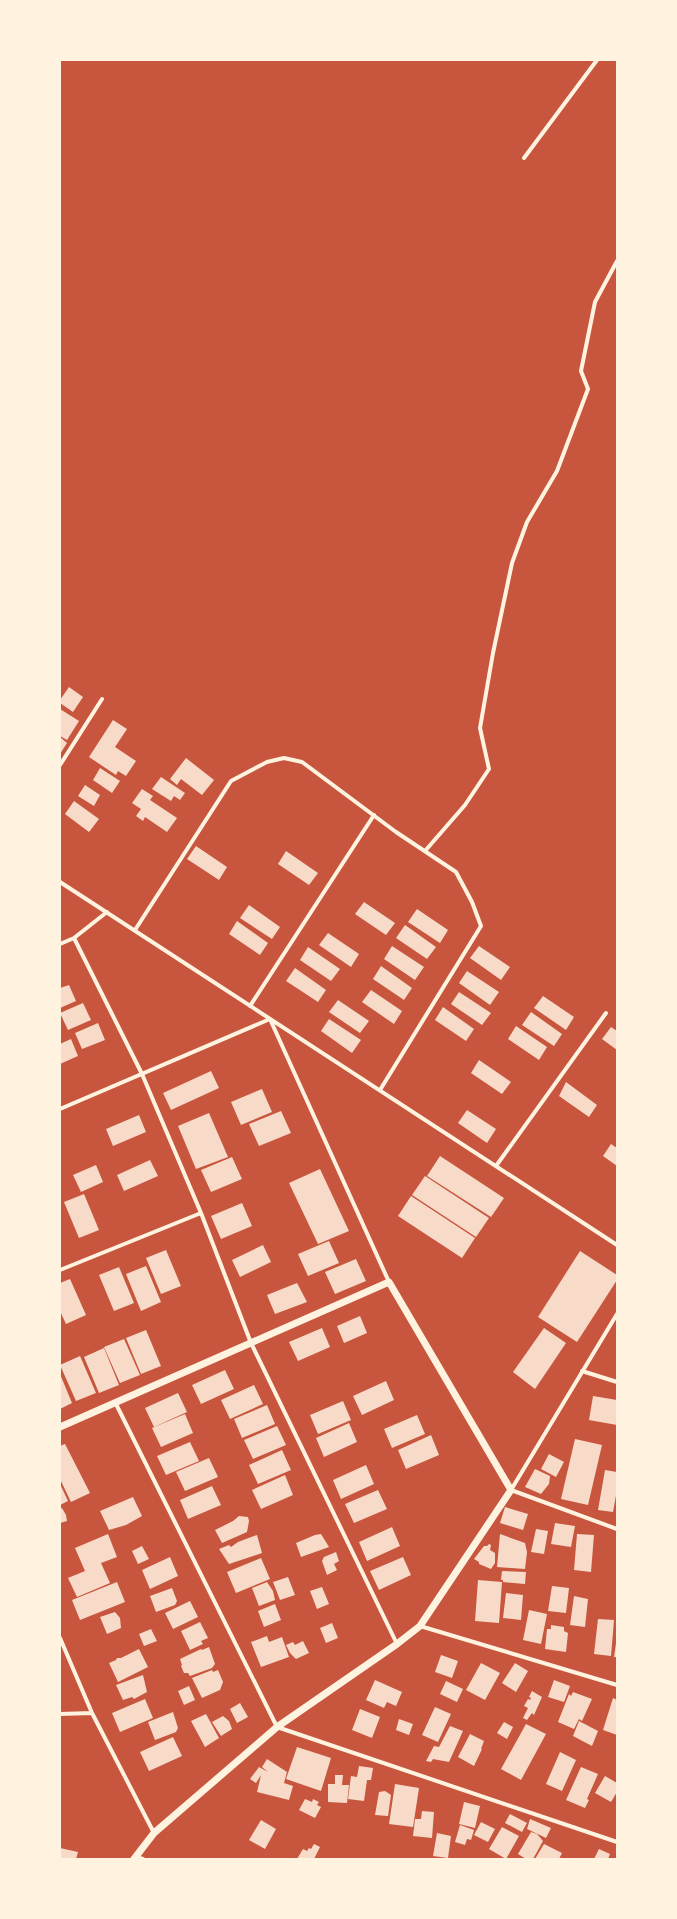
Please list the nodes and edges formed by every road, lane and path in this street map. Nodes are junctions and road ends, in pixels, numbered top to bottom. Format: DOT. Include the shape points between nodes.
graph roads {
  1 [pos="597,60"];
  2 [pos="524,158"];
  3 [pos="617,261"];
  4 [pos="102,699"];
  5 [pos="60,765"];
  6 [pos="374,815"];
  7 [pos="426,851"];
  8 [pos="60,882"];
  9 [pos="107,912"];
  10 [pos="135,930"];
  11 [pos="74,938"];
  12 [pos="60,944"];
  13 [pos="250,1006"];
  14 [pos="606,1013"];
  15 [pos="270,1019"];
  16 [pos="142,1074"];
  17 [pos="380,1090"];
  18 [pos="60,1109"];
  19 [pos="496,1166"];
  20 [pos="201,1213"];
  21 [pos="617,1245"];
  22 [pos="60,1270"];
  23 [pos="389,1282"];
  24 [pos="617,1314"];
  25 [pos="251,1343"];
  26 [pos="582,1371"];
  27 [pos="617,1382"];
  28 [pos="116,1404"];
  29 [pos="60,1427"];
  30 [pos="511,1490"];
  31 [pos="617,1528"];
  32 [pos="420,1626"];
  33 [pos="60,1638"];
  34 [pos="397,1644"];
  35 [pos="617,1685"];
  36 [pos="92,1713"];
  37 [pos="60,1714"];
  38 [pos="277,1727"];
  39 [pos="154,1833"];
  40 [pos="617,1842"];
  41 [pos="137,1858"];
  1 -- 2 [label="street"];
  3 -- 7 [label="street" via="595,302 581,371 588,389 557,471 527,522 512,563 480,728 489,769 465,805"];
  4 -- 5 [label="street"];
  6 -- 7 [label="street"];
  6 -- 10 [label="street" via="302,762 292,758 267,762 231,781 224,788"];
  6 -- 13 [label="street"];
  7 -- 17 [label="street" via="456,872 481,926"];
  8 -- 9 [label="street"];
  9 -- 10 [label="street"];
  9 -- 11 [label="street"];
  10 -- 13 [label="street"];
  11 -- 12 [label="street"];
  11 -- 16 [label="street"];
  13 -- 15 [label="street"];
  14 -- 19 [label="street"];
  15 -- 16 [label="street"];
  15 -- 17 [label="street"];
  15 -- 23 [label="street"];
  16 -- 18 [label="street"];
  16 -- 20 [label="street"];
  17 -- 19 [label="street"];
  19 -- 21 [label="street"];
  20 -- 22 [label="street"];
  20 -- 25 [label="street"];
  23 -- 25 [label="street"];
  23 -- 30 [label="street"];
  24 -- 26 [label="street"];
  25 -- 28 [label="street"];
  25 -- 34 [label="street"];
  26 -- 27 [label="street"];
  26 -- 30 [label="street"];
  28 -- 29 [label="street"];
  28 -- 38 [label="street"];
  30 -- 31 [label="street"];
  30 -- 32 [label="street"];
  32 -- 34 [label="street"];
  32 -- 35 [label="street"];
  33 -- 36 [label="street"];
  34 -- 38 [label="street"];
  36 -- 37 [label="street"];
  36 -- 39 [label="street"];
  38 -- 39 [label="street"];
  38 -- 40 [label="street"];
  39 -- 41 [label="street"];
}
